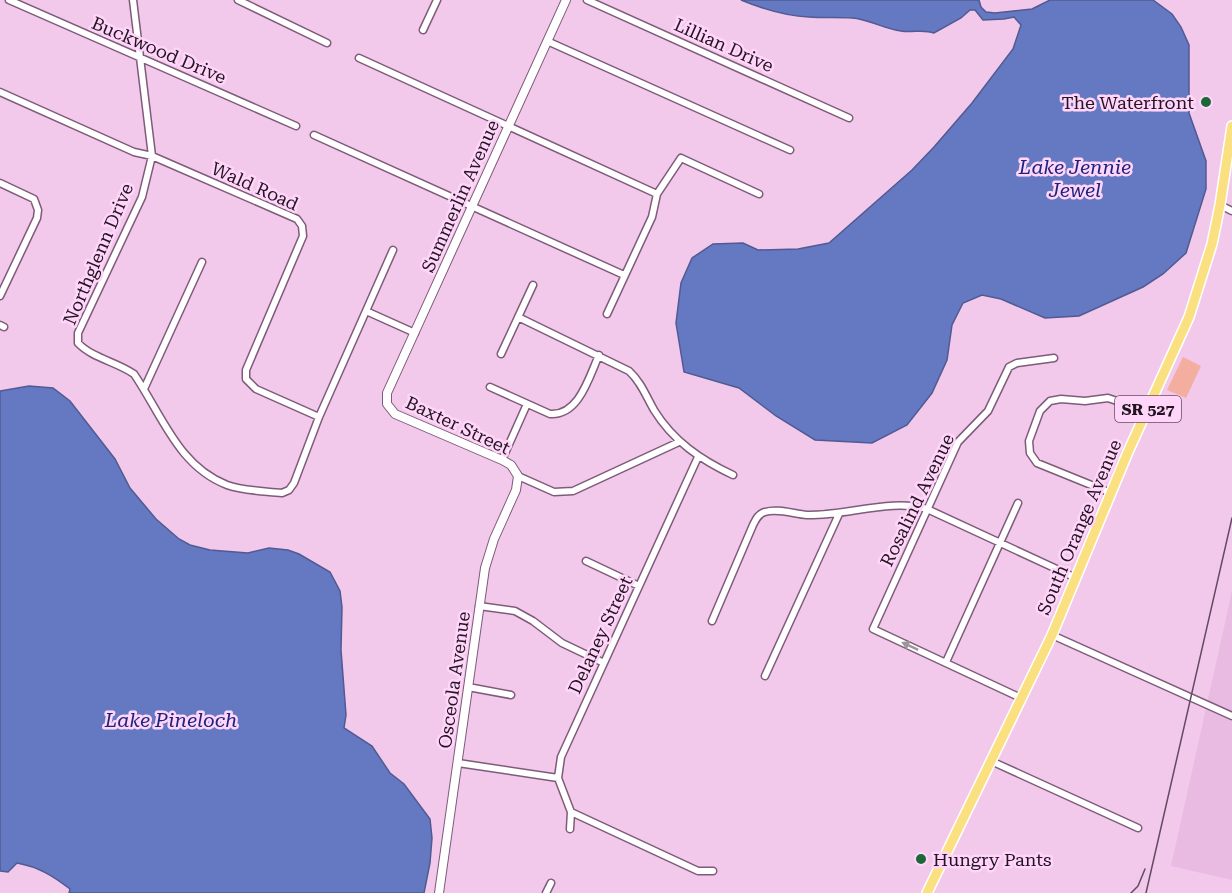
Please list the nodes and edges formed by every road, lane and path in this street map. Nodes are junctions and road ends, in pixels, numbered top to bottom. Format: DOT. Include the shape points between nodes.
graph roads {
  1 [pos="9,0"];
  2 [pos="133,0"];
  3 [pos="238,0"];
  4 [pos="437,0"];
  5 [pos="566,0"];
  6 [pos="587,0"];
  7 [pos="423,30"];
  8 [pos="547,41"];
  9 [pos="327,43"];
  10 [pos="140,56"];
  11 [pos="359,58"];
  12 [pos="0,92"];
  13 [pos="849,118"];
  14 [pos="296,126"];
  15 [pos="508,126"];
  16 [pos="1232,126"];
  17 [pos="314,135"];
  18 [pos="790,150"];
  19 [pos="152,156"];
  20 [pos="0,183"];
  21 [pos="657,194"];
  22 [pos="759,195"];
  23 [pos="1220,205"];
  24 [pos="472,206"];
  25 [pos="1232,211"];
  26 [pos="393,250"];
  27 [pos="202,262"];
  28 [pos="624,275"];
  29 [pos="533,285"];
  30 [pos="0,296"];
  31 [pos="366,311"];
  32 [pos="607,314"];
  33 [pos="518,317"];
  34 [pos="415,333"];
  35 [pos="501,354"];
  36 [pos="599,355"];
  37 [pos="1054,358"];
  38 [pos="490,387"];
  39 [pos="144,389"];
  40 [pos="387,404"];
  41 [pos="527,404"];
  42 [pos="1146,411"];
  43 [pos="319,417"];
  44 [pos="680,441"];
  45 [pos="698,457"];
  46 [pos="502,460"];
  47 [pos="733,475"];
  48 [pos="518,476"];
  49 [pos="1111,493"];
  50 [pos="1018,503"];
  51 [pos="927,509"];
  52 [pos="839,514"];
  53 [pos="1000,544"];
  54 [pos="586,561"];
  55 [pos="1076,578"];
  56 [pos="639,586"];
  57 [pos="479,606"];
  58 [pos="712,621"];
  59 [pos="1052,635"];
  60 [pos="946,662"];
  61 [pos="604,663"];
  62 [pos="765,676"];
  63 [pos="468,687"];
  64 [pos="511,695"];
  65 [pos="1021,698"];
  66 [pos="1232,716"];
  67 [pos="991,761"];
  68 [pos="458,763"];
  69 [pos="558,778"];
  70 [pos="571,812"];
  71 [pos="1138,828"];
  72 [pos="570,830"];
  73 [pos="713,871"];
  74 [pos="551,883"];
  75 [pos="439,893"];
  76 [pos="546,893"];
  77 [pos="927,893"];
  1 -- 10 [label="street, Buckwood Drive"];
  2 -- 10 [label="street, Northglenn Drive"];
  3 -- 9 [label="street"];
  4 -- 7 [label="street"];
  5 -- 8 [label="street, Summerlin Avenue"];
  6 -- 13 [label="street, Lillian Drive"];
  8 -- 15 [label="street, Summerlin Avenue"];
  8 -- 18 [label="street"];
  10 -- 14 [label="street, Buckwood Drive"];
  10 -- 19 [label="street, Northglenn Drive"];
  11 -- 15 [label="street"];
  12 -- 19 [label="street, Wald Road" via="134,152"];
  15 -- 21 [label="street"];
  15 -- 24 [label="street, Summerlin Avenue"];
  16 -- 23 [label="main road, South Orange Avenue / SR 527"];
  17 -- 24 [label="street"];
  19 -- 39 [label="street, Northglenn Drive" via="142,197 78,333 83,348 123,366"];
  19 -- 43 [label="street, Wald Road" via="297,219 302,226 303,236 246,370 246,379 256,389"];
  20 -- 30 [label="street" via="34,200 38,210"];
  21 -- 22 [label="street" via="681,158"];
  21 -- 28 [label="street" via="652,217"];
  23 -- 25 [label="street"];
  23 -- 42 [label="main road, South Orange Avenue / SR 527" via="1197,294"];
  24 -- 28 [label="street"];
  24 -- 34 [label="street, Summerlin Avenue"];
  26 -- 31 [label="street"];
  27 -- 39 [label="street"];
  28 -- 32 [label="street"];
  29 -- 33 [label="street"];
  31 -- 34 [label="street"];
  31 -- 43 [label="street"];
  33 -- 35 [label="street"];
  33 -- 36 [label="street"];
  34 -- 40 [label="street, Summerlin Avenue" via="387,393"];
  36 -- 41 [label="street" via="580,398 571,408 560,415"];
  36 -- 44 [label="street" via="638,379 663,423"];
  37 -- 51 [label="street, Rosalind Avenue" via="1009,367 988,411 958,442"];
  38 -- 41 [label="street"];
  39 -- 43 [label="street" via="186,458 228,485 282,493 289,490"];
  40 -- 46 [label="street, Baxter Street" via="402,418"];
  41 -- 46 [label="street"];
  42 -- 49 [label="main road, South Orange Avenue / SR 527"];
  42 -- 49 [label="street" via="1100,398 1052,400 1040,411 1028,447 1033,459"];
  44 -- 45 [label="street"];
  44 -- 48 [label="street, Baxter Street" via="573,491 554,492"];
  45 -- 47 [label="street"];
  45 -- 56 [label="street, Delaney Street"];
  46 -- 48 [label="street, Baxter Street"];
  48 -- 57 [label="street, Osceola Avenue" via="516,490 489,553"];
  49 -- 55 [label="main road, South Orange Avenue / SR 527"];
  50 -- 53 [label="street"];
  51 -- 52 [label="street" via="901,504"];
  51 -- 53 [label="street"];
  60 -- 51 [label="street, Rosalind Avenue, one-way" via="873,629"];
  52 -- 58 [label="street" via="763,512"];
  52 -- 62 [label="street"];
  53 -- 55 [label="street"];
  53 -- 60 [label="street"];
  54 -- 56 [label="street"];
  55 -- 59 [label="main road, South Orange Avenue / SR 527"];
  56 -- 61 [label="street, Delaney Street"];
  57 -- 61 [label="street" via="514,611 562,643"];
  57 -- 63 [label="street, Osceola Avenue"];
  59 -- 65 [label="main road, South Orange Avenue / SR 527"];
  59 -- 66 [label="street"];
  60 -- 65 [label="street"];
  61 -- 69 [label="street, Delaney Street" via="561,757"];
  63 -- 64 [label="street"];
  63 -- 68 [label="street, Osceola Avenue"];
  65 -- 67 [label="main road, South Orange Avenue / SR 527"];
  67 -- 71 [label="street"];
  67 -- 77 [label="main road, South Orange Avenue / SR 527"];
  68 -- 69 [label="street"];
  68 -- 75 [label="street, Osceola Avenue"];
  69 -- 70 [label="street"];
  70 -- 72 [label="street"];
  70 -- 73 [label="street" via="698,871"];
  74 -- 76 [label="street"];
}
